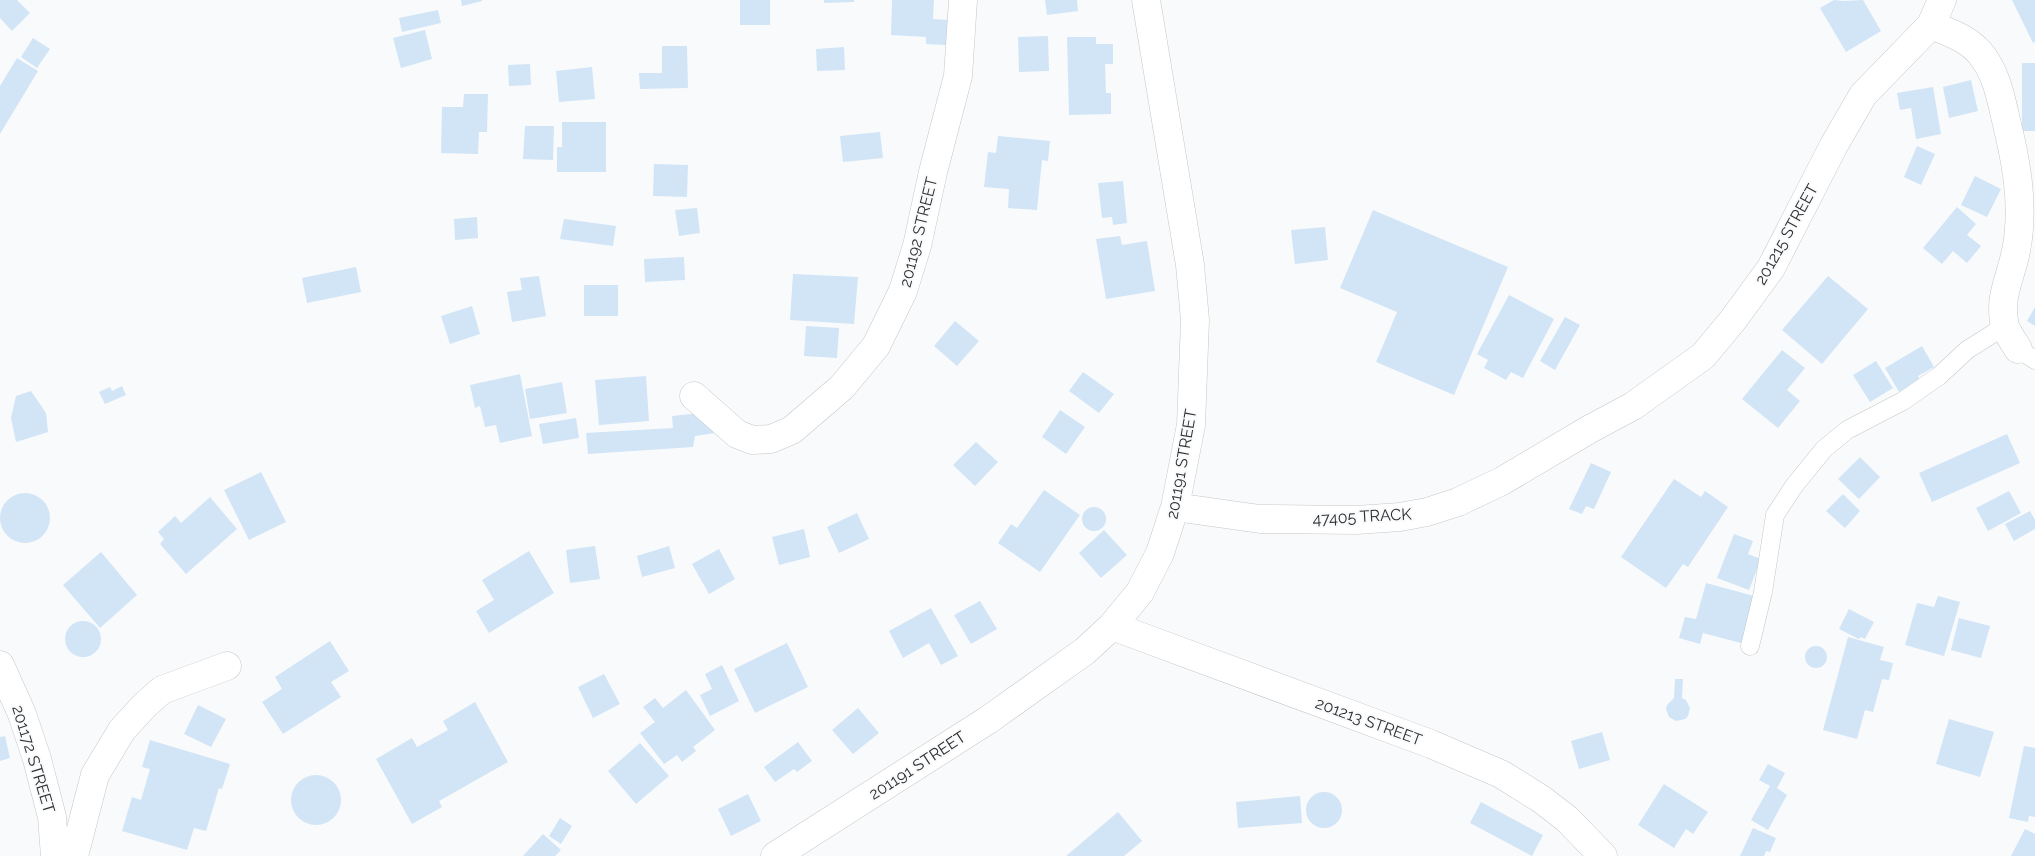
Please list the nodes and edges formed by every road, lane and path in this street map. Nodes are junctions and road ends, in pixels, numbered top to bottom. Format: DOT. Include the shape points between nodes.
graph roads {
  1 [pos="963,0"];
  2 [pos="1146,0"];
  3 [pos="1942,0"];
  4 [pos="1930,25"];
  5 [pos="2019,345"];
  6 [pos="694,396"];
  7 [pos="1590,429"];
  8 [pos="1175,508"];
  9 [pos="1112,626"];
  10 [pos="1750,646"];
  11 [pos="0,665"];
  12 [pos="227,666"];
  13 [pos="55,856"];
  14 [pos="74,856"];
  15 [pos="775,856"];
  16 [pos="1604,856"];
  1 -- 6 [label="street, 201192 STREET" via="958,76 917,246 903,291 876,346 842,387 792,430 771,439 752,440 737,434"];
  2 -- 8 [label="street, 201191 STREET" via="1190,265 1195,320 1191,425"];
  3 -- 4 [label="street, 201215 STREET"];
  4 -- 5 [label="street" via="1962,38 1979,52 1991,68 1998,86 2016,160 2020,208 2016,251 2004,293"];
  4 -- 7 [label="street, 201215 STREET" via="1863,95 1834,144 1771,268 1703,356 1633,406"];
  5 -- 10 [label="lane" via="1967,350 1939,376 1902,401 1847,430 1824,449 1775,515 1763,592"];
  7 -- 8 [label="street, 47405 TRACK" via="1502,481 1458,502 1427,512 1356,520 1260,519"];
  8 -- 9 [label="street, 201191 STREET" via="1160,553 1140,592"];
  9 -- 15 [label="street, 201191 STREET" via="1085,651 988,720"];
  9 -- 16 [label="street, 201213 STREET" via="1431,744 1501,774 1567,819"];
  11 -- 13 [label="street, 201172 STREET" via="22,714 37,759 52,817"];
  12 -- 14 [label="street" via="162,690 122,730 95,775"];
}
